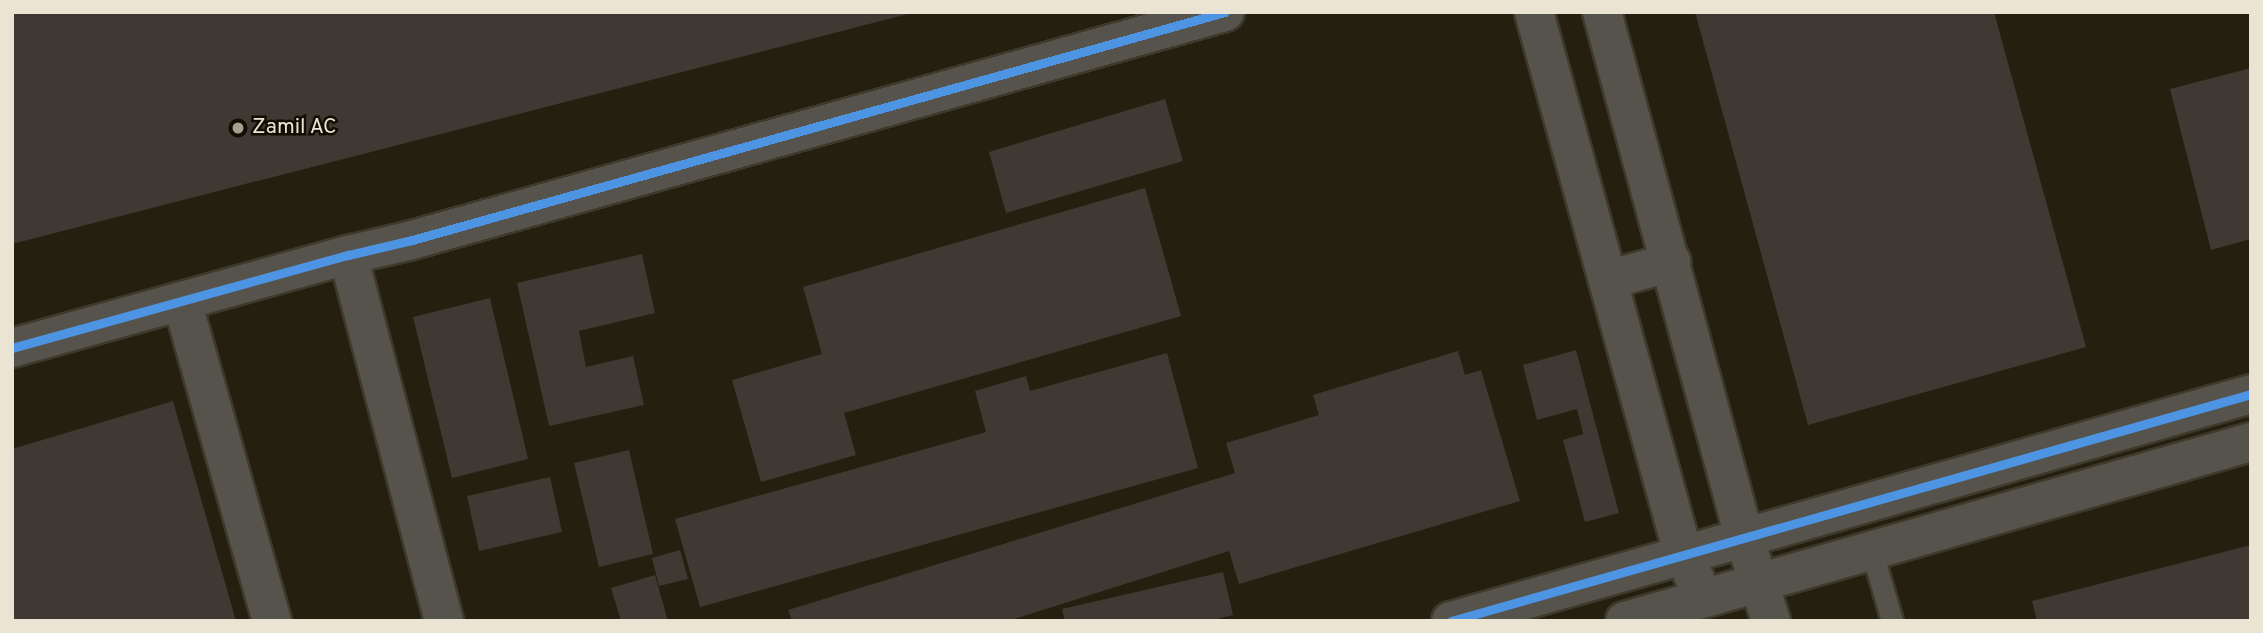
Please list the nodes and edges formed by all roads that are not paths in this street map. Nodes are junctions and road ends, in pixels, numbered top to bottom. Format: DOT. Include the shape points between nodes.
graph roads {
  1 [pos="1225,12"];
  2 [pos="1534,12"];
  3 [pos="1602,12"];
  4 [pos="348,254"];
  5 [pos="1671,262"];
  6 [pos="1608,280"];
  7 [pos="182,301"];
  8 [pos="12,348"];
  9 [pos="2251,394"];
  10 [pos="2251,442"];
  11 [pos="1745,540"];
  12 [pos="1872,552"];
  13 [pos="1684,557"];
  14 [pos="1760,584"];
  15 [pos="1707,610"];
  16 [pos="272,621"];
  17 [pos="444,621"];
  18 [pos="1451,621"];
  19 [pos="1625,621"];
  20 [pos="1771,621"];
  21 [pos="1892,621"];
  1 -- 4 [label="street" via="439,233"];
  2 -- 6 [label="street"];
  3 -- 5 [label="street"];
  4 -- 7 [label="street"];
  4 -- 17 [label="street"];
  5 -- 6 [label="street"];
  5 -- 11 [label="street"];
  6 -- 13 [label="street"];
  7 -- 8 [label="street"];
  7 -- 16 [label="street"];
  9 -- 11 [label="street"];
  10 -- 12 [label="street"];
  11 -- 13 [label="street"];
  11 -- 14 [label="street"];
  12 -- 14 [label="street"];
  12 -- 21 [label="lane"];
  13 -- 15 [label="street"];
  13 -- 18 [label="street"];
  14 -- 15 [label="street"];
  14 -- 20 [label="street"];
  15 -- 19 [label="street"];
}
